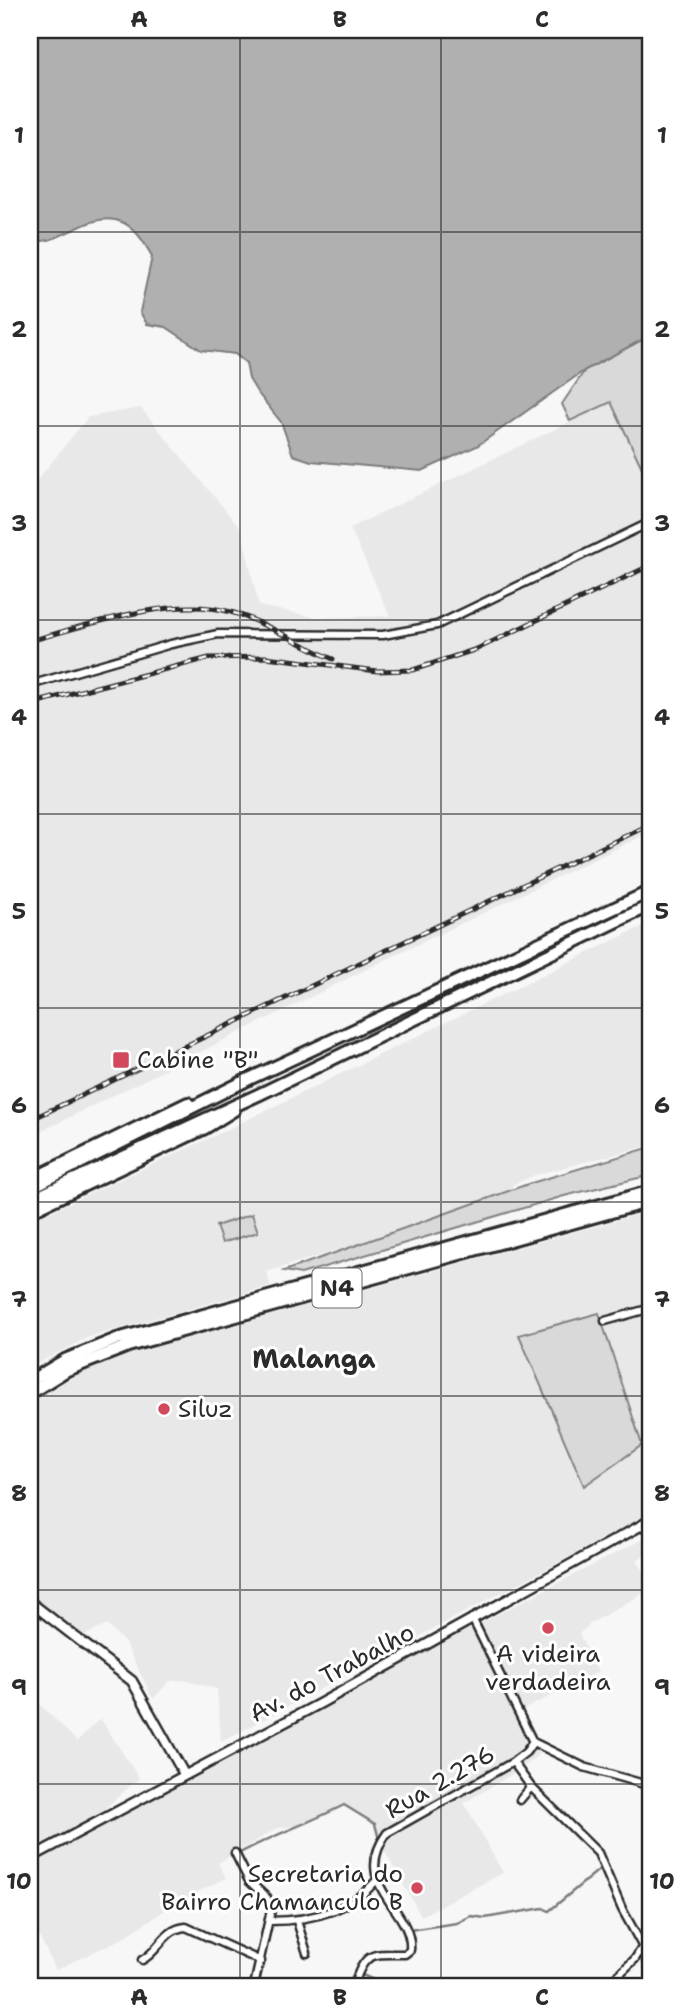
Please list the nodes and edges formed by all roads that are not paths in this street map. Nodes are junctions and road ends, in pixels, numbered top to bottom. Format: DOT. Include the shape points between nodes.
graph roads {
  1 [pos="651,522"];
  2 [pos="30,685"];
  3 [pos="651,891"];
  4 [pos="651,905"];
  5 [pos="249,1079"];
  6 [pos="260,1094"];
  7 [pos="30,1180"];
  8 [pos="30,1188"];
  9 [pos="651,1191"];
  10 [pos="30,1200"];
  11 [pos="651,1201"];
  12 [pos="30,1212"];
  13 [pos="651,1308"];
  14 [pos="605,1321"];
  15 [pos="30,1381"];
  16 [pos="30,1393"];
  17 [pos="651,1520"];
  18 [pos="30,1602"];
  19 [pos="472,1618"];
  20 [pos="533,1742"];
  21 [pos="513,1762"];
  22 [pos="184,1774"];
  23 [pos="651,1786"];
  24 [pos="531,1787"];
  25 [pos="520,1800"];
  26 [pos="235,1853"];
  27 [pos="30,1858"];
  28 [pos="376,1881"];
  29 [pos="269,1921"];
  30 [pos="297,1921"];
  31 [pos="646,1949"];
  32 [pos="307,1953"];
  33 [pos="142,1960"];
  34 [pos="261,1961"];
  35 [pos="651,1974"];
  36 [pos="254,1986"];
  37 [pos="354,1986"];
  38 [pos="607,1986"];
  1 -- 2 [label="street" via="437,625 383,635 218,634"];
  3 -- 5 [label="highway"];
  4 -- 6 [label="highway"];
  5 -- 7 [label="highway" via="162,1114"];
  5 -- 8 [label="highway"];
  6 -- 10 [label="highway"];
  6 -- 12 [label="highway" via="205,1128"];
  9 -- 15 [label="highway, N4" via="117,1339 65,1360"];
  11 -- 16 [label="highway, N4" via="128,1346 78,1365"];
  13 -- 14 [label="street"];
  17 -- 19 [label="main road, Av. do Trabalho"];
  18 -- 22 [label="main road" via="132,1681"];
  19 -- 20 [label="street"];
  19 -- 22 [label="main road, Av. do Trabalho"];
  20 -- 21 [label="street, Rua 2.276"];
  20 -- 23 [label="street" via="584,1768"];
  21 -- 24 [label="street"];
  21 -- 28 [label="street, Rua 2.276" via="387,1833 379,1850"];
  22 -- 27 [label="main road, Av. do Trabalho"];
  24 -- 25 [label="street"];
  24 -- 31 [label="street" via="598,1853"];
  26 -- 29 [label="street" via="248,1881 270,1903"];
  28 -- 30 [label="street" via="328,1913"];
  28 -- 37 [label="street" via="409,1935 410,1950 405,1954 375,1953 367,1959"];
  29 -- 30 [label="street"];
  29 -- 34 [label="street"];
  30 -- 32 [label="street"];
  31 -- 35 [label="street"];
  31 -- 38 [label="street"];
  33 -- 34 [label="street" via="168,1933 186,1927"];
  34 -- 36 [label="street"];
}
